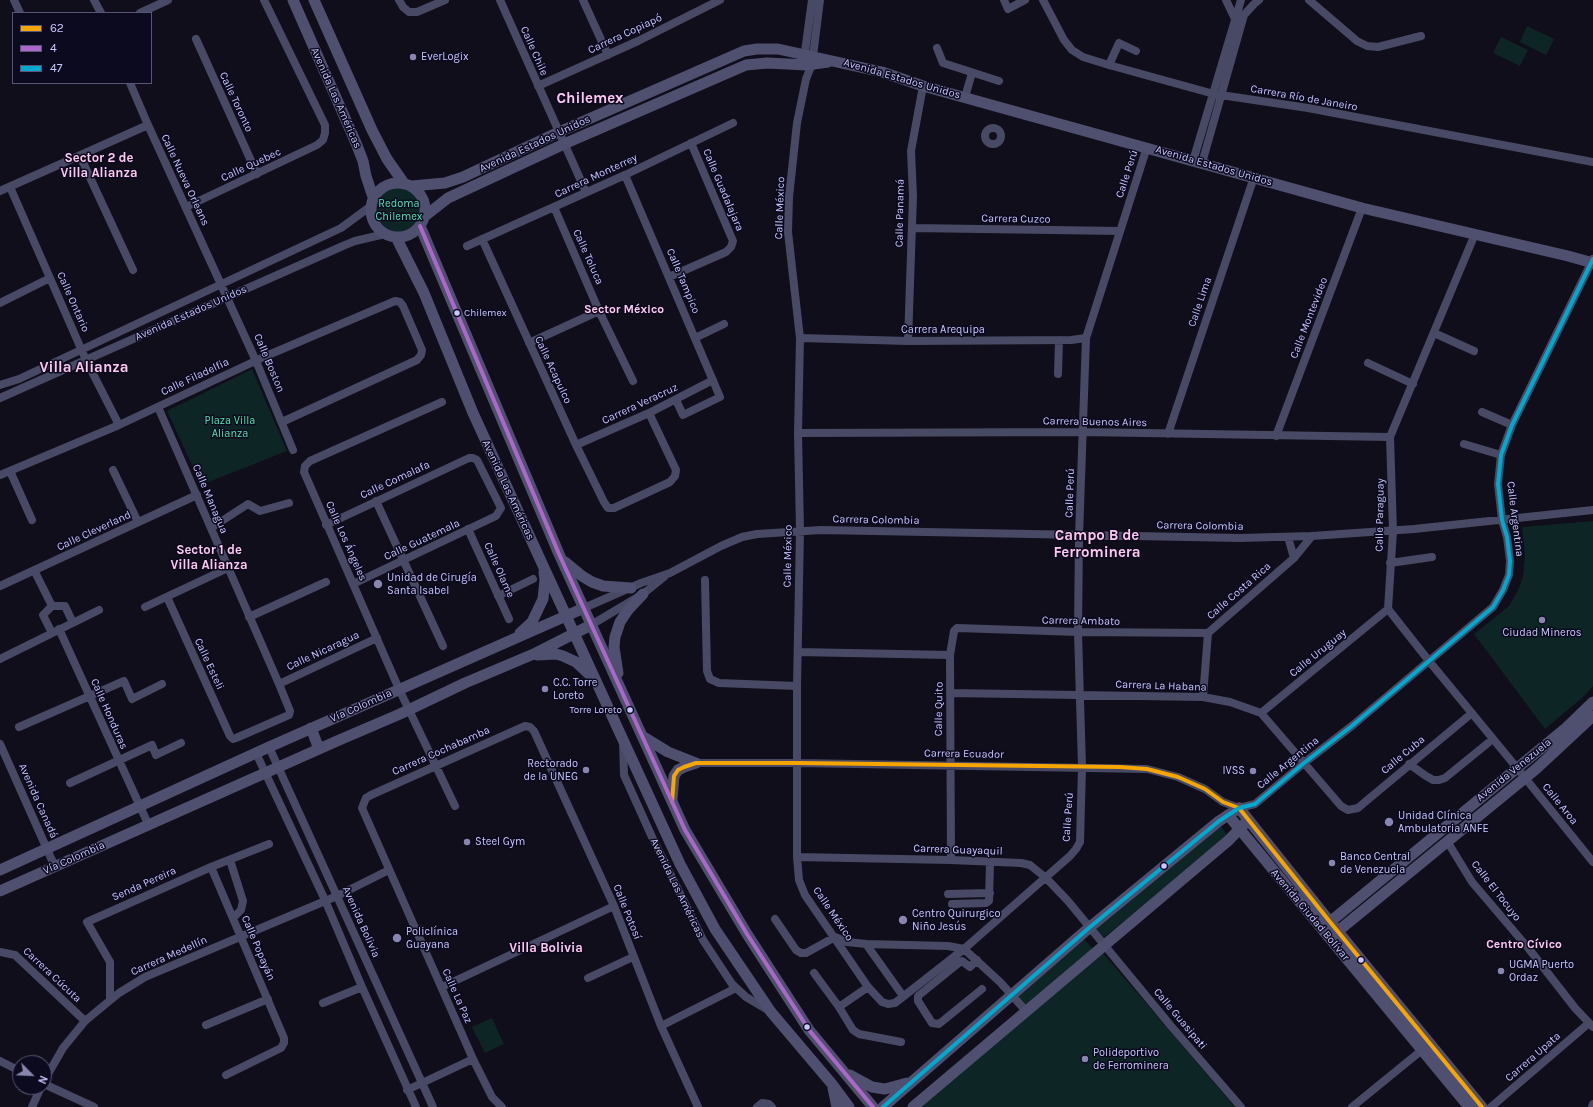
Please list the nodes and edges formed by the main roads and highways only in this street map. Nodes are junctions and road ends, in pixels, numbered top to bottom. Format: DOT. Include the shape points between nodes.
graph roads {
  1 [pos="293,0"];
  2 [pos="314,0"];
  3 [pos="808,60"];
  4 [pos="408,184"];
  5 [pos="372,202"];
  6 [pos="425,216"];
  7 [pos="420,226"];
  8 [pos="396,237"];
  9 [pos="1593,261"];
  10 [pos="559,554"];
  11 [pos="543,566"];
  12 [pos="630,588"];
  13 [pos="643,594"];
  14 [pos="584,608"];
  15 [pos="566,616"];
  16 [pos="591,625"];
  17 [pos="575,634"];
  18 [pos="511,640"];
  19 [pos="530,655"];
  20 [pos="620,687"];
  21 [pos="600,688"];
  22 [pos="1593,702"];
  23 [pos="1593,716"];
  24 [pos="311,728"];
  25 [pos="642,736"];
  26 [pos="319,749"];
  27 [pos="672,802"];
  28 [pos="1228,815"];
  29 [pos="1248,820"];
  30 [pos="1240,830"];
  31 [pos="0,870"];
  32 [pos="0,891"];
  33 [pos="1326,926"];
  34 [pos="1334,935"];
  35 [pos="844,1071"];
  36 [pos="912,1082"];
  37 [pos="832,1084"];
  38 [pos="915,1106"];
  39 [pos="837,1107"];
  40 [pos="849,1107"];
  41 [pos="873,1107"];
  42 [pos="883,1107"];
  43 [pos="1469,1107"];
  44 [pos="1482,1107"];
  1 -- 5 [label="main road, Avenida Las Américas" via="356,143 363,161"];
  2 -- 4 [label="main road, Avenida Las Américas" via="372,130 387,159"];
  3 -- 4 [label="main road, Avenida Estados Unidos" via="778,50 744,51 463,177 445,183"];
  3 -- 6 [label="main road, Avenida Estados Unidos" via="746,65 564,144 448,198"];
  3 -- 9 [label="main road, Avenida Estados Unidos" via="837,61 882,72 1059,125 1147,147 1362,208"];
  4 -- 5 [label="main road" via="394,182 386,185 378,190"];
  4 -- 6 [label="main road" via="419,192 424,200"];
  5 -- 8 [label="main road" via="371,215 374,223 384,234"];
  6 -- 7 [label="main road"];
  7 -- 8 [label="main road" via="405,237"];
  7 -- 10 [label="main road, Avenida Las Américas"];
  8 -- 11 [label="main road, Avenida Las Américas" via="424,293 473,413"];
  10 -- 12 [label="main road" via="569,567 592,582 603,586"];
  10 -- 14 [label="main road, Avenida Las Américas"];
  11 -- 15 [label="main road, Avenida Las Américas"];
  11 -- 18 [label="main road" via="543,599 532,622"];
  13 -- 20 [label="main road" via="620,622 615,637"];
  14 -- 15 [label="main road, Vía Colombia"];
  14 -- 16 [label="main road, Avenida Las Américas"];
  15 -- 17 [label="main road, Avenida Las Américas"];
  15 -- 18 [label="main road, Vía Colombia"];
  16 -- 17 [label="main road, Vía Colombia"];
  16 -- 20 [label="main road, Avenida Las Américas"];
  17 -- 19 [label="main road, Vía Colombia"];
  17 -- 21 [label="main road, Avenida Las Américas"];
  18 -- 24 [label="main road, Vía Colombia"];
  19 -- 21 [label="main road" via="556,654 576,662"];
  19 -- 26 [label="main road, Vía Colombia"];
  20 -- 25 [label="main road, Avenida Las Américas"];
  21 -- 37 [label="main road, Avenida Las Américas" via="680,864 711,922 771,1012"];
  22 -- 33 [label="main road, Avenida Venezuela" via="1566,728"];
  23 -- 34 [label="main road, Avenida Venezuela" via="1525,778"];
  24 -- 26 [label="main road"];
  24 -- 31 [label="main road, Vía Colombia"];
  25 -- 27 [label="main road, Avenida Las Américas"];
  25 -- 27 [label="main road" via="668,752 696,763 678,770 674,776"];
  26 -- 32 [label="main road, Vía Colombia"];
  27 -- 35 [label="main road, Avenida Las Américas" via="697,850 774,977 809,1030"];
  28 -- 29 [label="main road, Avenida Ciudad Bolívar" via="1239,808"];
  28 -- 30 [label="main road, Avenida Ciudad Bolívar"];
  28 -- 36 [label="main road" via="1090,928"];
  29 -- 30 [label="main road"];
  29 -- 33 [label="main road, Avenida Ciudad Bolívar"];
  30 -- 33 [label="main road, Avenida Ciudad Bolívar"];
  30 -- 38 [label="main road"];
  33 -- 34 [label="main road, Avenida Ciudad Bolívar"];
  34 -- 43 [label="main road, Avenida Ciudad Bolívar"];
  34 -- 44 [label="main road, Avenida Ciudad Bolívar"];
  35 -- 36 [label="main road" via="878,1088 885,1089"];
  35 -- 41 [label="main road, Avenida Las Américas"];
  36 -- 42 [label="main road"];
  37 -- 39 [label="main road"];
  37 -- 40 [label="main road, Avenida Las Américas"];
}
